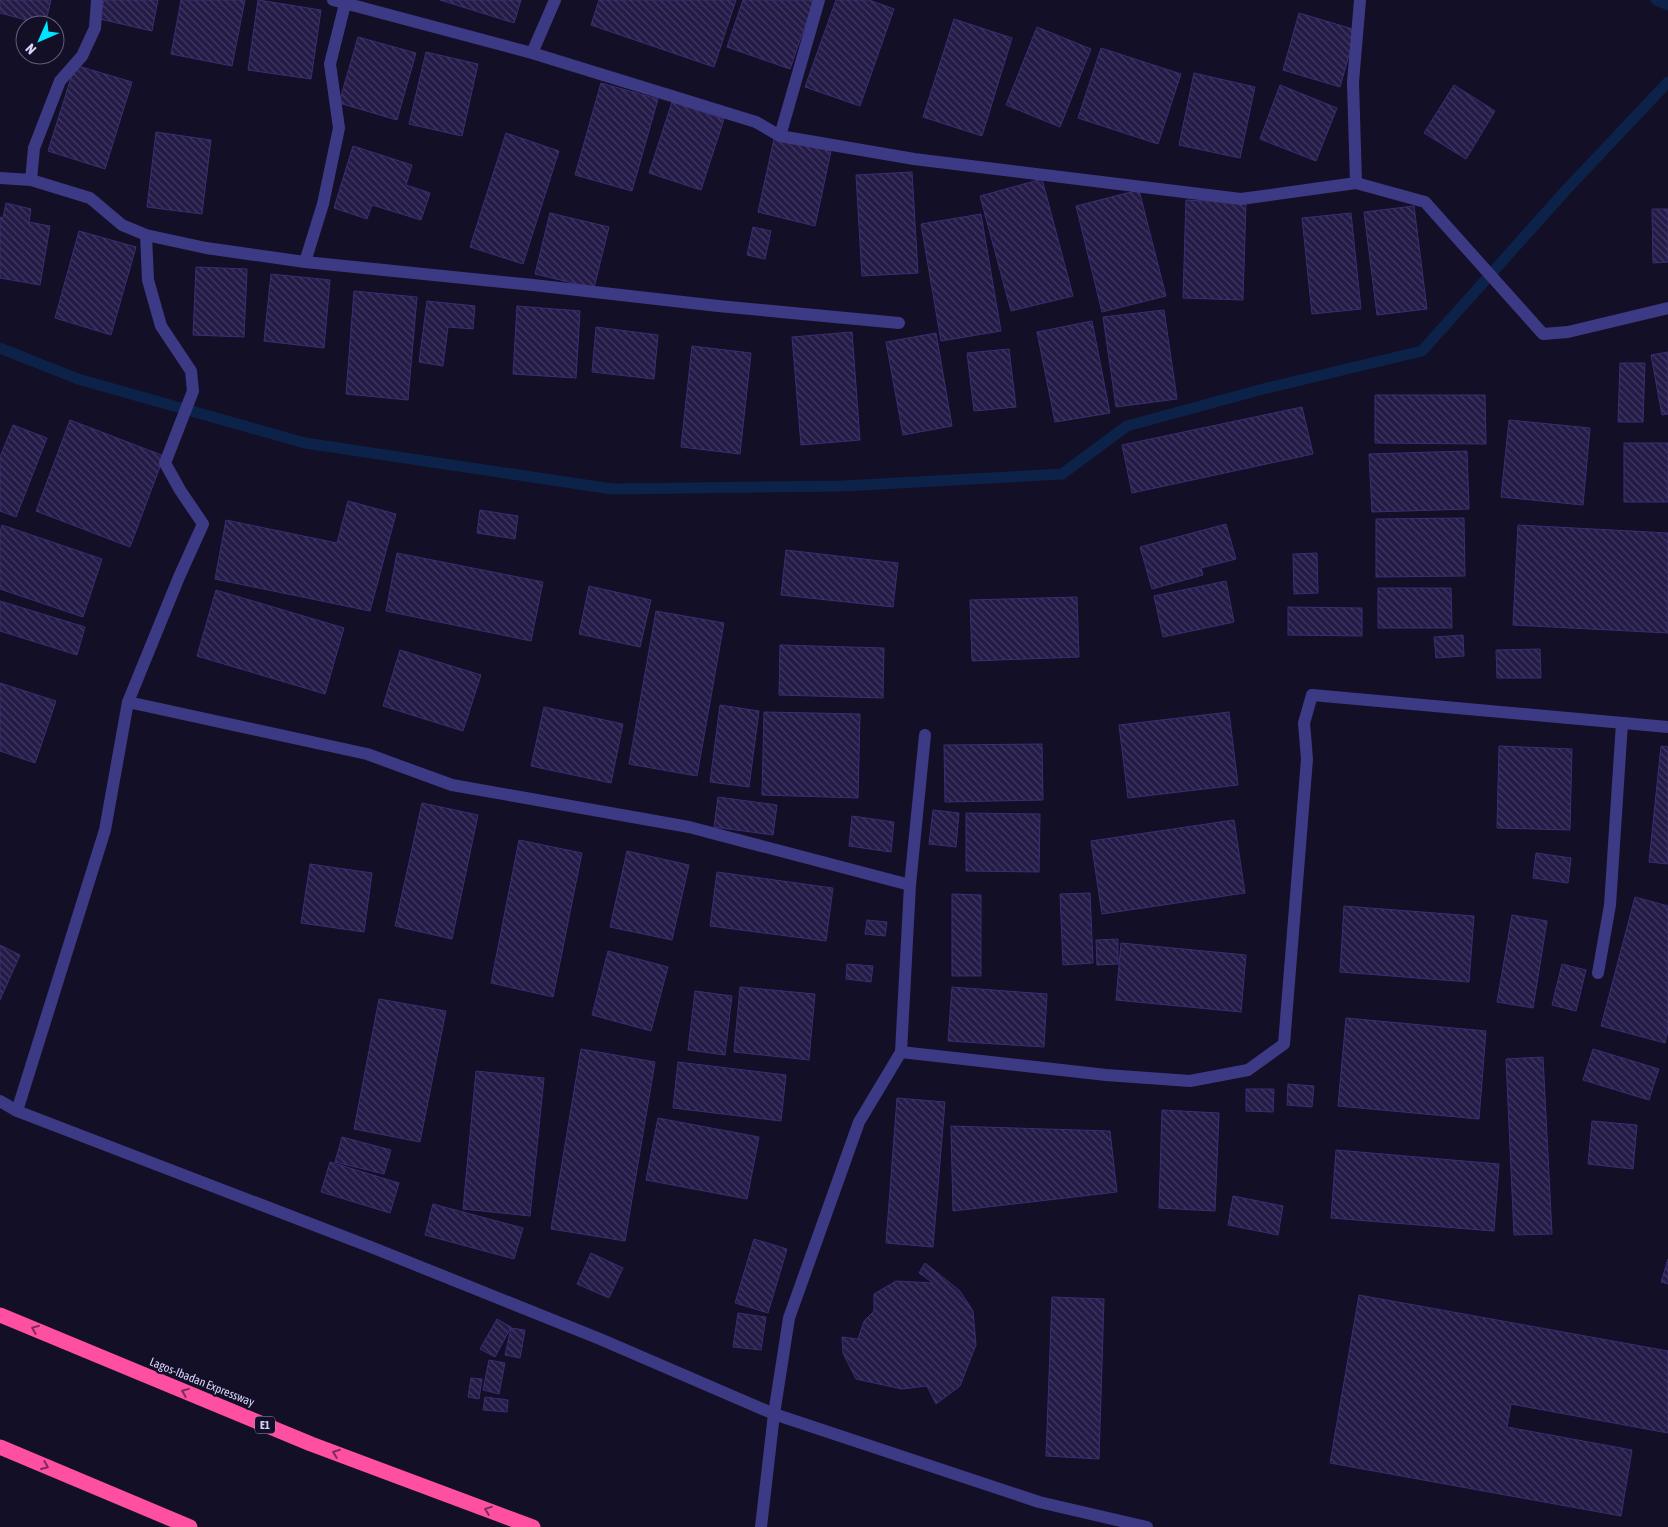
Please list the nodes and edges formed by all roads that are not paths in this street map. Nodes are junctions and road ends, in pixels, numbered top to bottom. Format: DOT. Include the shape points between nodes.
graph roads {
  1 [pos="97,0"];
  2 [pos="555,0"];
  3 [pos="819,0"];
  4 [pos="1360,0"];
  5 [pos="339,2"];
  6 [pos="532,53"];
  7 [pos="780,136"];
  8 [pos="0,178"];
  9 [pos="31,180"];
  10 [pos="1356,183"];
  11 [pos="146,236"];
  12 [pos="305,262"];
  13 [pos="1668,308"];
  14 [pos="899,323"];
  15 [pos="128,702"];
  16 [pos="1622,723"];
  17 [pos="1668,727"];
  18 [pos="925,735"];
  19 [pos="910,885"];
  20 [pos="1598,973"];
  21 [pos="902,1052"];
  22 [pos="0,1101"];
  23 [pos="17,1110"];
  24 [pos="0,1315"];
  25 [pos="774,1414"];
  26 [pos="0,1447"];
  27 [pos="190,1527"];
  28 [pos="534,1527"];
  29 [pos="761,1527"];
  30 [pos="1147,1527"];
  1 -- 9 [label="street" via="95,28 82,56 60,81 34,148"];
  2 -- 6 [label="street"];
  3 -- 7 [label="street"];
  4 -- 10 [label="street" via="1353,82"];
  5 -- 6 [label="street"];
  5 -- 12 [label="street" via="330,64 339,128 323,204"];
  6 -- 7 [label="street" via="756,122"];
  7 -- 10 [label="street" via="914,159 1241,199"];
  8 -- 9 [label="street"];
  9 -- 11 [label="street" via="90,198 122,225"];
  10 -- 13 [label="street" via="1425,202 1543,334 1568,332"];
  11 -- 12 [label="street"];
  11 -- 15 [label="street" via="148,280 160,326 192,371 193,391 165,463 203,524"];
  12 -- 14 [label="street"];
  15 -- 19 [label="street" via="366,754 452,785 689,827"];
  15 -- 23 [label="street" via="106,830"];
  16 -- 17 [label="street"];
  16 -- 20 [label="street" via="1610,905"];
  16 -- 21 [label="street" via="1312,695 1304,724 1307,759 1284,1044 1248,1070 1190,1081"];
  18 -- 19 [label="street"];
  19 -- 21 [label="street"];
  21 -- 25 [label="street" via="860,1122 788,1318"];
  22 -- 23 [label="street"];
  23 -- 25 [label="street" via="371,1247 600,1339"];
  28 -- 24 [label="highway, Lagos-Ibadan Expressway / E1, one-way" via="311,1444"];
  25 -- 29 [label="street"];
  25 -- 30 [label="street" via="1039,1502"];
  26 -- 27 [label="highway, one-way"];
}
